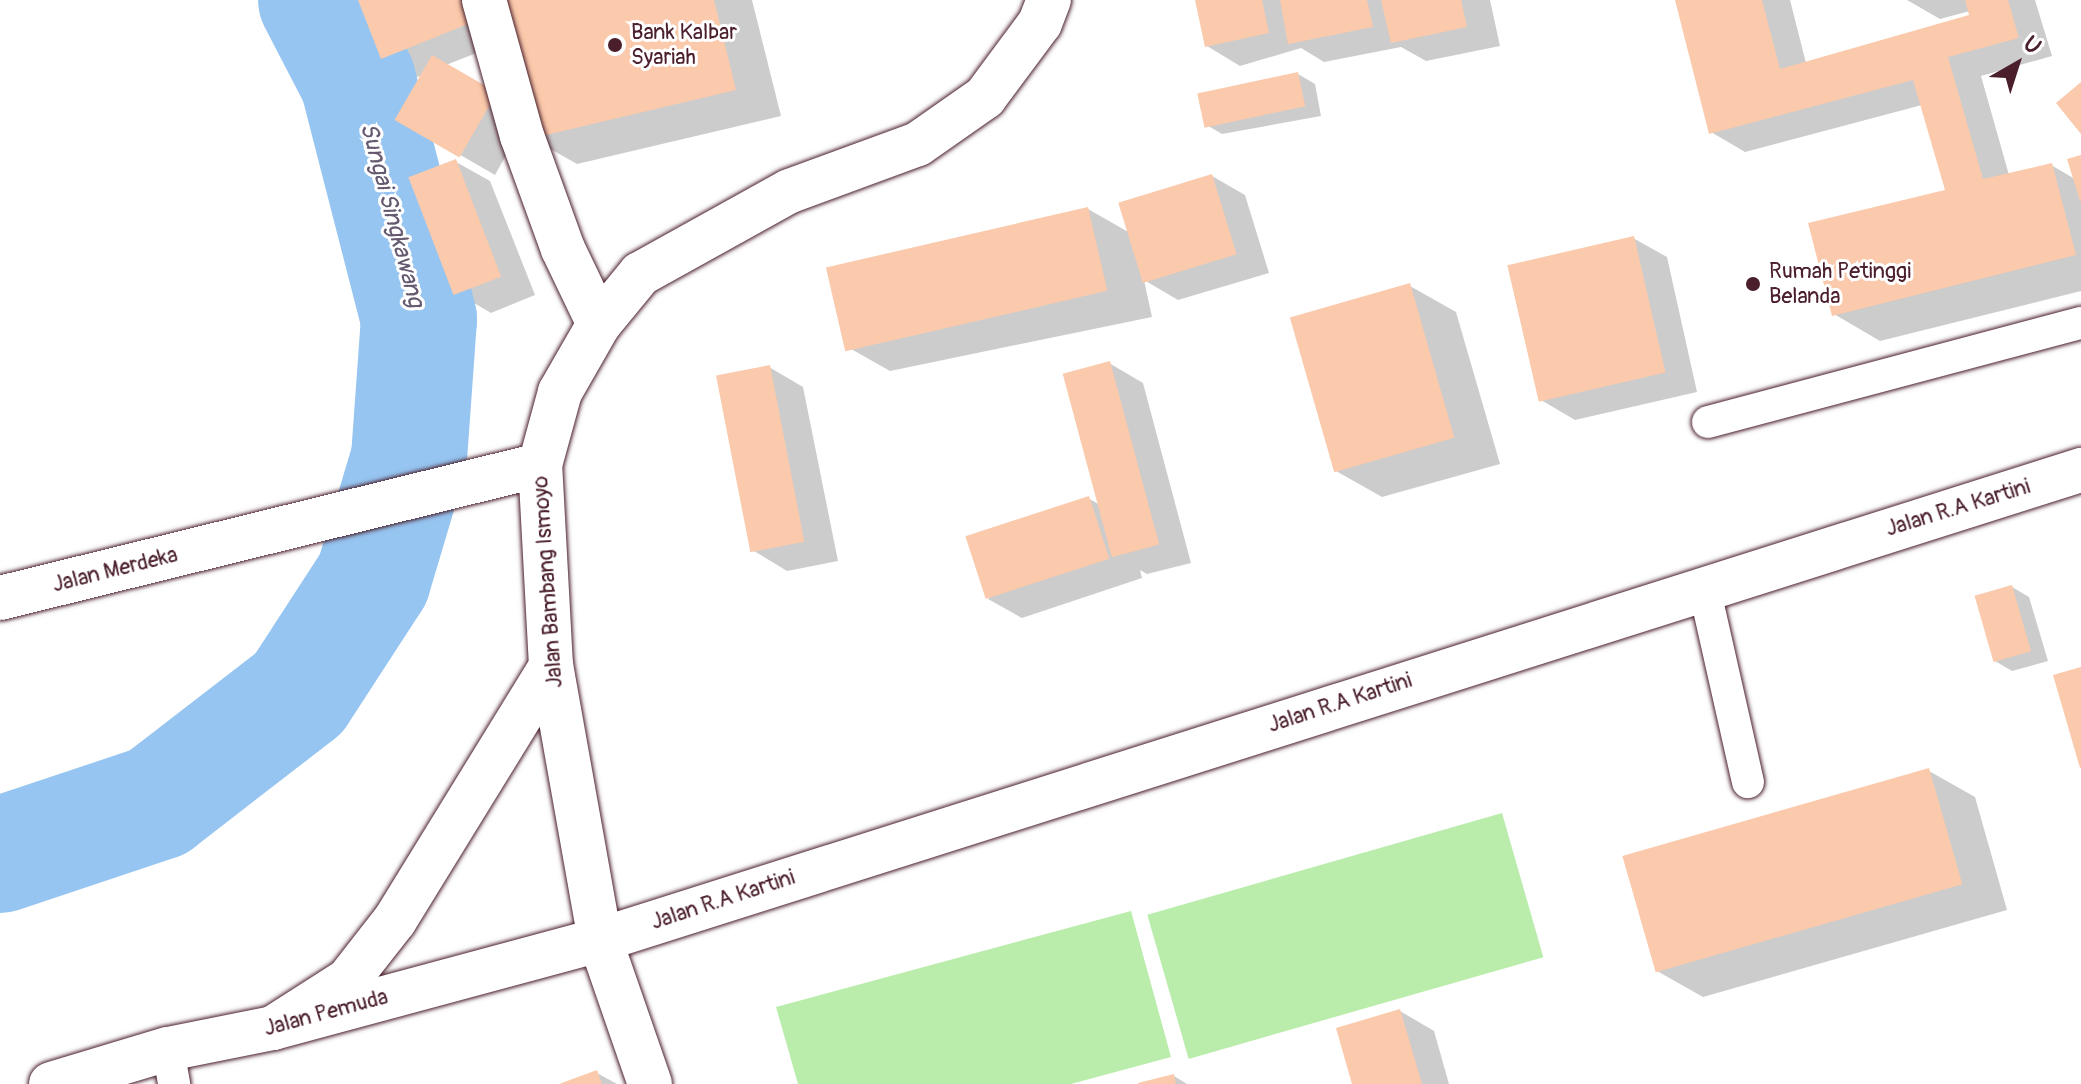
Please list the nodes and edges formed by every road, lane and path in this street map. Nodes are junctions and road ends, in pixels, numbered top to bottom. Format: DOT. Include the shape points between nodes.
graph roads {
  1 [pos="484,0"];
  2 [pos="1049,0"];
  3 [pos="2081,323"];
  4 [pos="599,324"];
  5 [pos="1708,422"];
  6 [pos="540,465"];
  7 [pos="2081,470"];
  8 [pos="1704,587"];
  9 [pos="0,598"];
  10 [pos="551,666"];
  11 [pos="1748,782"];
  12 [pos="600,940"];
  13 [pos="273,1028"];
  14 [pos="171,1066"];
  15 [pos="51,1084"];
  16 [pos="650,1084"];
  1 -- 4 [label="street" via="522,136 563,249"];
  2 -- 4 [label="street, Jalan Bambang Ismoyo" via="1040,23 985,97 918,144 790,191 640,274"];
  3 -- 5 [label="lane"];
  4 -- 6 [label="street, Jalan Bambang Ismoyo" via="560,392"];
  6 -- 9 [label="street, Jalan Merdeka"];
  6 -- 10 [label="street, Jalan Bambang Ismoyo"];
  7 -- 8 [label="street, Jalan R.A Kartini"];
  8 -- 11 [label="lane"];
  8 -- 12 [label="street, Jalan R.A Kartini"];
  10 -- 12 [label="street, Jalan Bambang Ismoyo"];
  10 -- 13 [label="street" via="395,920 348,980"];
  12 -- 13 [label="street, Jalan Pemuda"];
  12 -- 16 [label="street, Jalan Bambang Ismoyo"];
  13 -- 14 [label="street, Jalan Pemuda"];
  14 -- 15 [label="street, Jalan Pemuda"];
}
